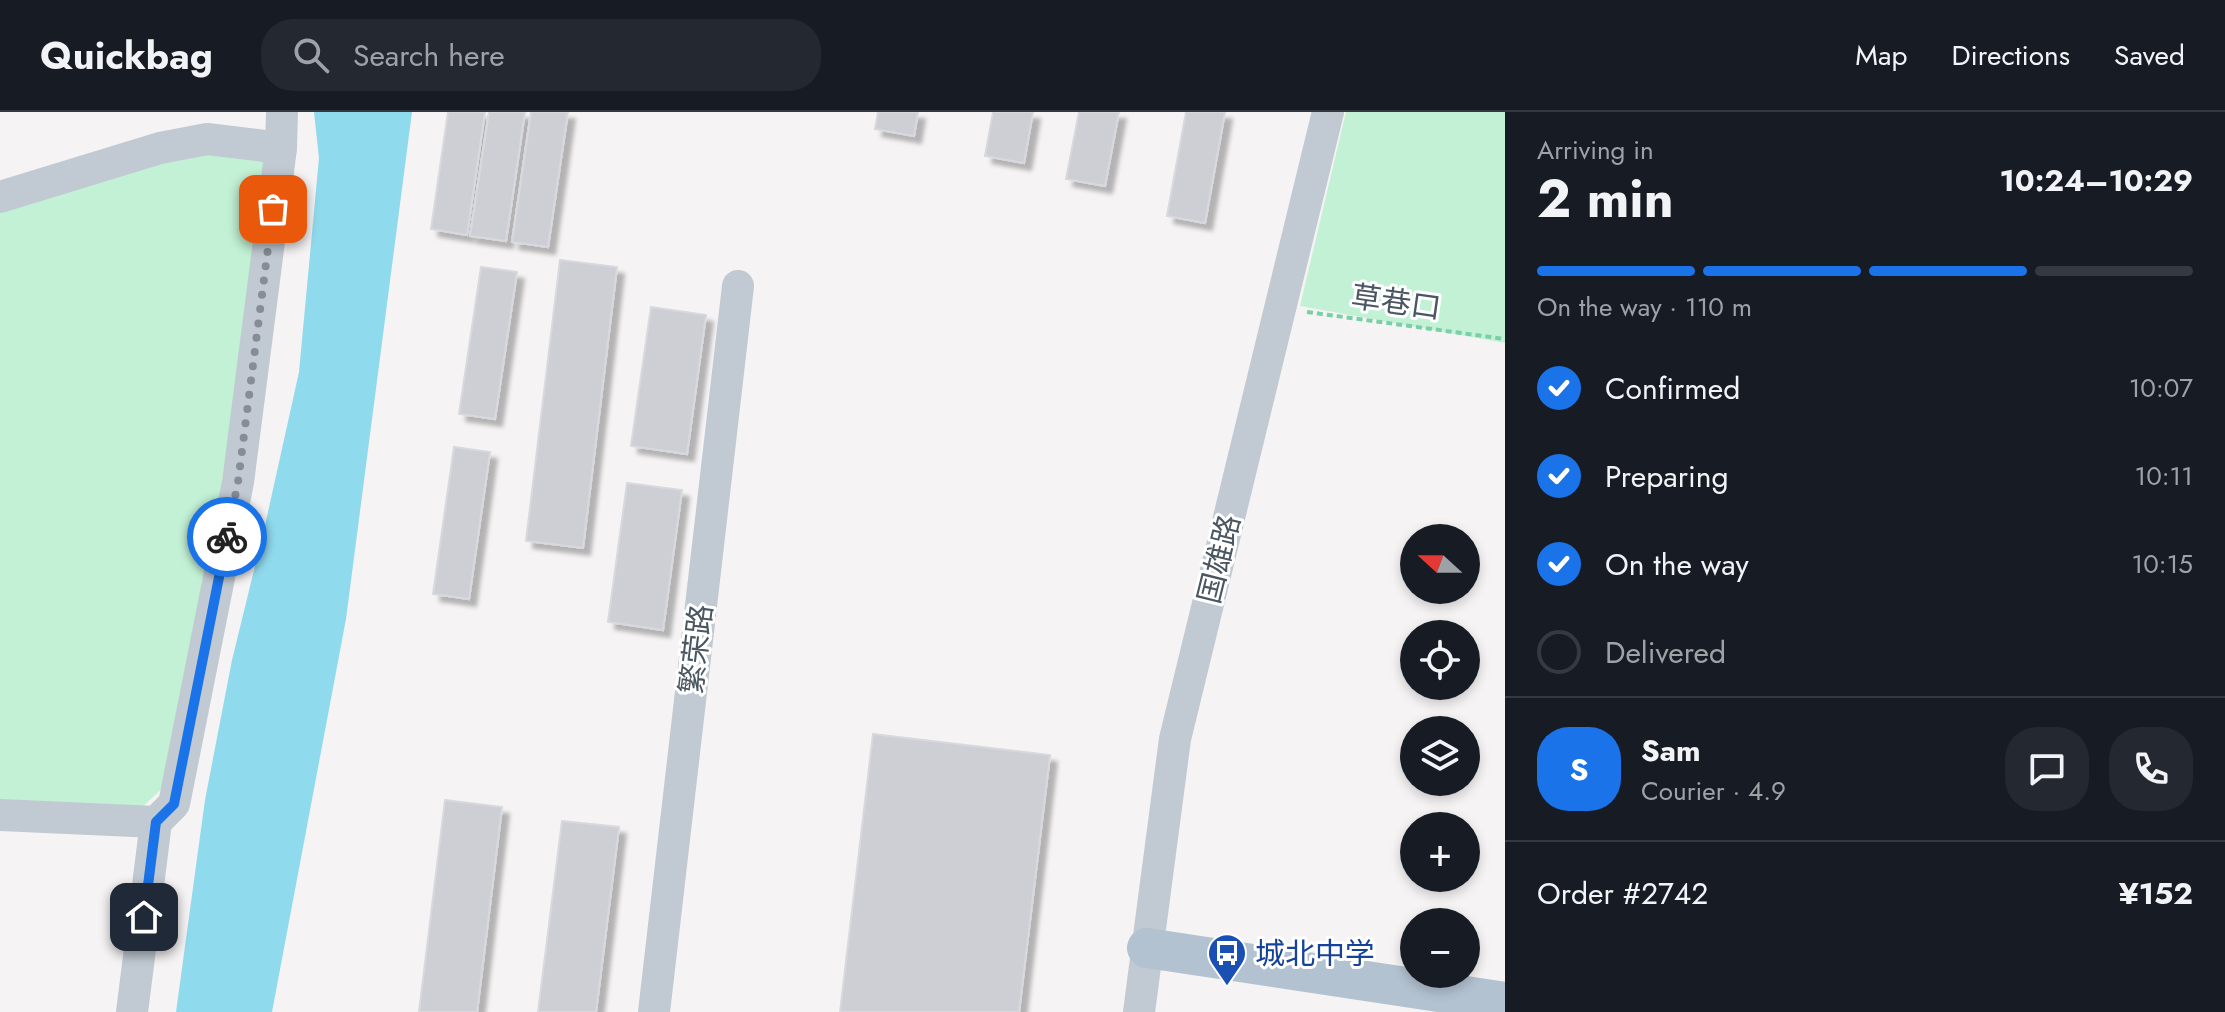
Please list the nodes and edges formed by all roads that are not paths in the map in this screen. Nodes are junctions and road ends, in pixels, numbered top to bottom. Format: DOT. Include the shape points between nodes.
graph roads {
  1 [pos="282,112"];
  2 [pos="1328,112"];
  3 [pos="281,148"];
  4 [pos="0,197"];
  5 [pos="738,286"];
  6 [pos="0,815"];
  7 [pos="156,822"];
  8 [pos="1147,948"];
  9 [pos="1505,1002"];
  10 [pos="132,1012"];
  11 [pos="654,1012"];
  12 [pos="1139,1012"];
  1 -- 3 [label="street"];
  2 -- 8 [label="street, 国雄路" via="1175,739"];
  3 -- 4 [label="street" via="207,139 160,148"];
  3 -- 7 [label="street" via="238,482 174,804"];
  5 -- 11 [label="street, 繁荣路"];
  6 -- 7 [label="street"];
  7 -- 10 [label="street"];
  8 -- 9 [label="main road"];
  8 -- 12 [label="street, 国雄路"];
}
